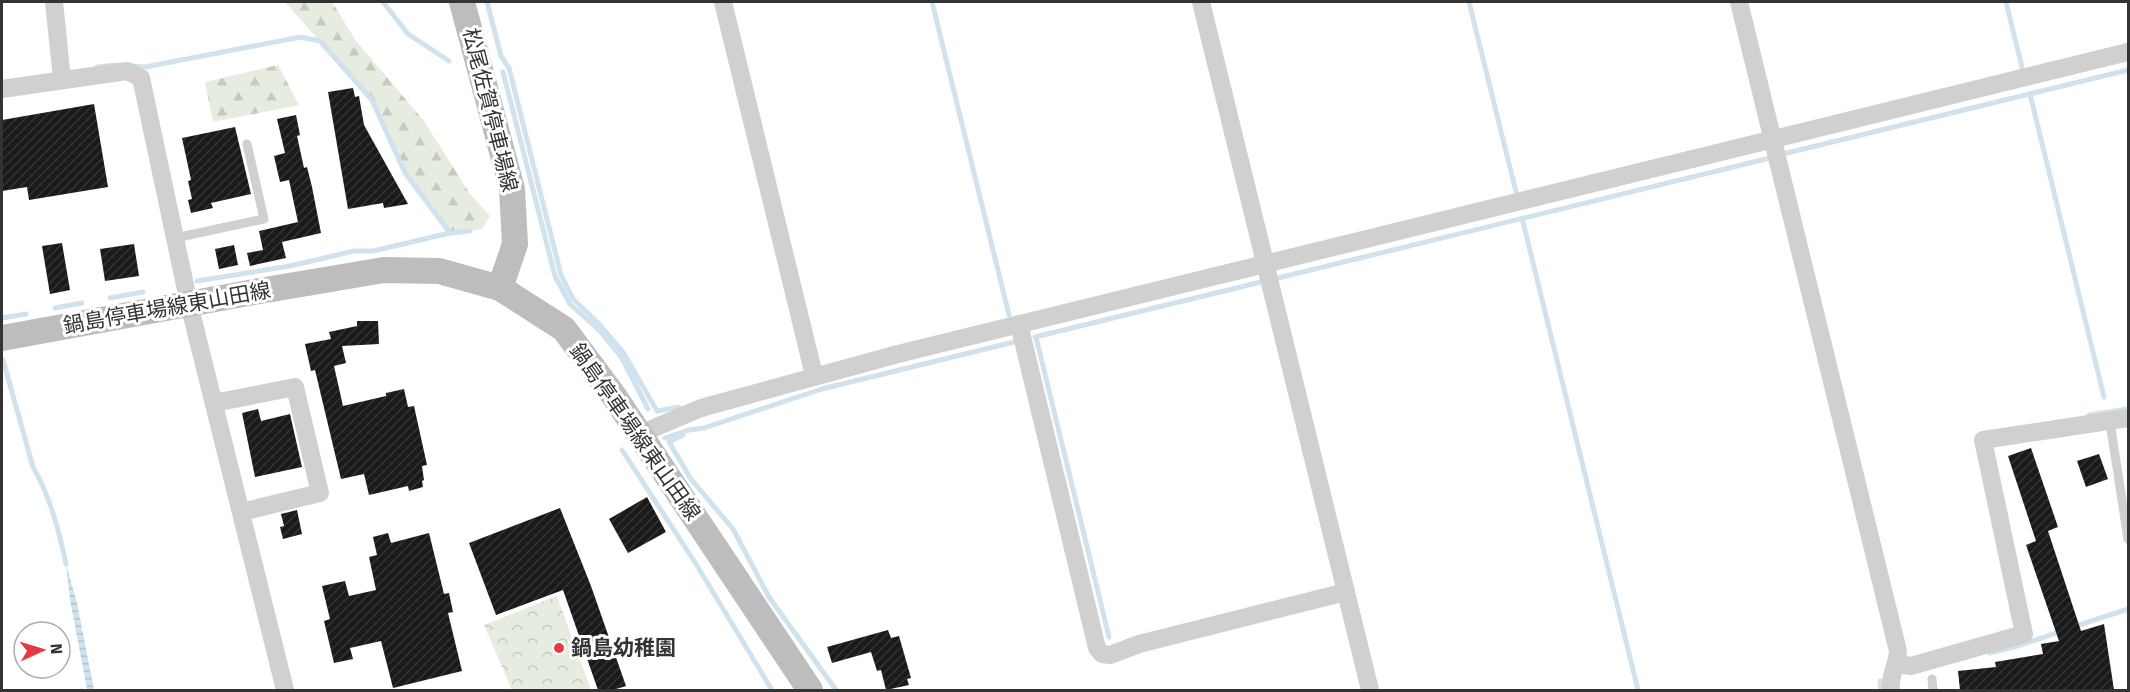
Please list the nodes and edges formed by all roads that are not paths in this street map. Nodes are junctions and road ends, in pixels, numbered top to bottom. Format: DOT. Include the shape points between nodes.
graph roads {
  1 [pos="54,2"];
  2 [pos="462,2"];
  3 [pos="723,2"];
  4 [pos="1201,2"];
  5 [pos="1739,2"];
  6 [pos="2128,52"];
  7 [pos="62,79"];
  8 [pos="2,89"];
  9 [pos="1773,139"];
  10 [pos="247,144"];
  11 [pos="175,238"];
  12 [pos="1266,264"];
  13 [pos="500,288"];
  14 [pos="189,304"];
  15 [pos="1019,324"];
  16 [pos="2,338"];
  17 [pos="814,375"];
  18 [pos="214,403"];
  19 [pos="2128,418"];
  20 [pos="2111,429"];
  21 [pos="640,434"];
  22 [pos="241,512"];
  23 [pos="2128,539"];
  24 [pos="1346,592"];
  25 [pos="1898,664"];
  26 [pos="1932,678"];
  27 [pos="285,690"];
  28 [pos="810,690"];
  29 [pos="1370,690"];
  30 [pos="1891,690"];
  31 [pos="1933,690"];
  1 -- 7 [label="street"];
  2 -- 13 [label="main road, 松尾佐賀停車場線" via="512,189 515,244"];
  3 -- 17 [label="street"];
  4 -- 12 [label="street"];
  5 -- 9 [label="street"];
  6 -- 9 [label="street"];
  7 -- 8 [label="street"];
  7 -- 11 [label="street" via="127,71 141,78"];
  9 -- 12 [label="street"];
  9 -- 25 [label="street" via="1898,651"];
  10 -- 11 [label="lane" via="264,219"];
  11 -- 14 [label="street"];
  12 -- 15 [label="street"];
  12 -- 24 [label="street"];
  13 -- 14 [label="main road, 鍋島停車場線東山田線" via="439,271 384,270"];
  13 -- 21 [label="main road, 鍋島停車場線東山田線" via="564,329"];
  14 -- 16 [label="main road, 鍋島停車場線東山田線"];
  14 -- 18 [label="street"];
  15 -- 17 [label="street"];
  15 -- 24 [label="street" via="1096,648 1102,654"];
  17 -- 21 [label="street" via="701,408"];
  18 -- 22 [label="street"];
  18 -- 22 [label="street" via="295,387 320,493"];
  19 -- 25 [label="street" via="1983,440 2024,634 1911,666"];
  20 -- 23 [label="lane"];
  21 -- 28 [label="main road, 鍋島停車場線東山田線"];
  22 -- 27 [label="street"];
  24 -- 29 [label="street"];
  25 -- 30 [label="street" via="1889,681"];
  26 -- 31 [label="lane"];
}
